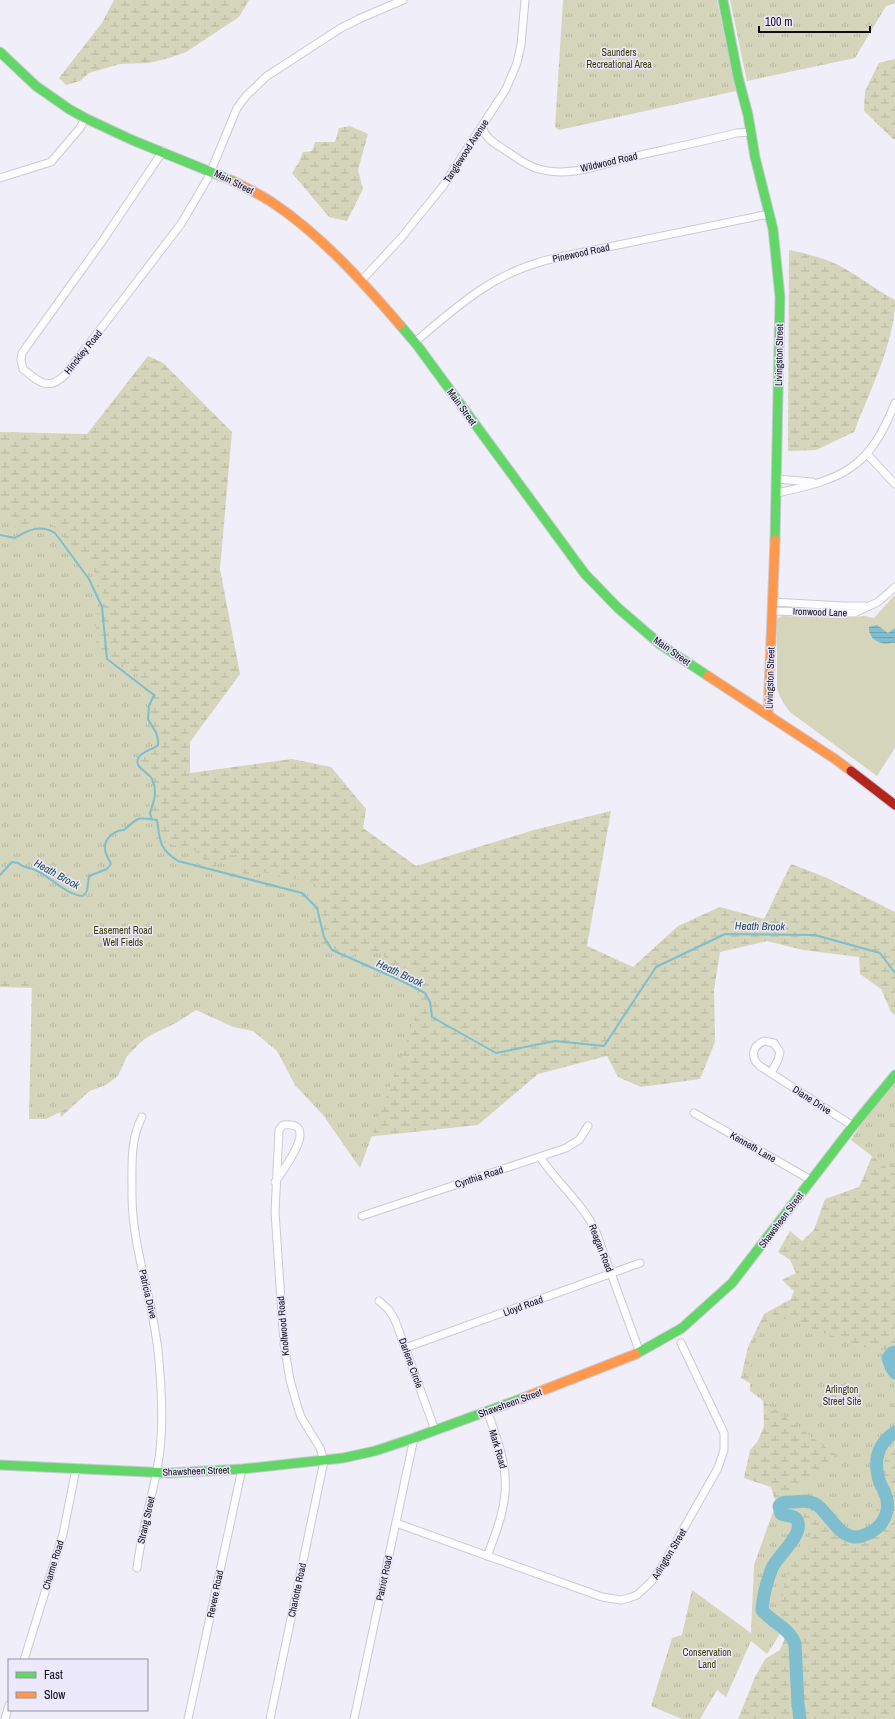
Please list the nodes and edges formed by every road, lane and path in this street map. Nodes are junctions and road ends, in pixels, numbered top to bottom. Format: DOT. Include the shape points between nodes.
graph roads {
  1 [pos="403,0"];
  2 [pos="525,0"];
  3 [pos="724,0"];
  4 [pos="0,52"];
  5 [pos="85,118"];
  6 [pos="482,127"];
  7 [pos="751,132"];
  8 [pos="163,152"];
  9 [pos="211,171"];
  10 [pos="0,178"];
  11 [pos="769,214"];
  12 [pos="362,280"];
  13 [pos="415,342"];
  14 [pos="895,403"];
  15 [pos="867,454"];
  16 [pos="777,479"];
  17 [pos="815,483"];
  18 [pos="895,484"];
  19 [pos="777,493"];
  20 [pos="895,587"];
  21 [pos="772,606"];
  22 [pos="768,715"];
  23 [pos="895,805"];
  24 [pos="772,1073"];
  25 [pos="895,1075"];
  26 [pos="694,1113"];
  27 [pos="142,1117"];
  28 [pos="588,1126"];
  29 [pos="853,1126"];
  30 [pos="540,1157"];
  31 [pos="811,1180"];
  32 [pos="275,1182"];
  33 [pos="362,1216"];
  34 [pos="640,1263"];
  35 [pos="611,1274"];
  36 [pos="379,1301"];
  37 [pos="680,1343"];
  38 [pos="405,1348"];
  39 [pos="640,1353"];
  40 [pos="486,1411"];
  41 [pos="435,1430"];
  42 [pos="414,1438"];
  43 [pos="324,1461"];
  44 [pos="0,1465"];
  45 [pos="76,1469"];
  46 [pos="242,1469"];
  47 [pos="157,1472"];
  48 [pos="396,1523"];
  49 [pos="488,1556"];
  50 [pos="137,1568"];
  51 [pos="24,1659"];
  52 [pos="8,1708"];
  53 [pos="5,1719"];
  54 [pos="188,1719"];
  55 [pos="270,1719"];
  56 [pos="354,1719"];
  1 -- 9 [label="street" via="341,28 267,76 237,108"];
  2 -- 6 [label="street, Tanglewood Avenue" via="517,63 506,89"];
  3 -- 7 [label="main road, Livingston Street"];
  4 -- 5 [label="main road, Main Street" via="40,89"];
  5 -- 8 [label="main road, Main Street"];
  5 -- 10 [label="street" via="80,128 51,162"];
  6 -- 7 [label="street, Wildwood Road" via="490,140 526,164 553,172 597,166 736,133"];
  6 -- 12 [label="street, Tanglewood Avenue" via="436,196"];
  7 -- 11 [label="main road, Livingston Street"];
  8 -- 9 [label="main road, Main Street"];
  8 -- 9 [label="street, Hinckley Road" via="22,354 23,369 43,384 59,381 79,357 181,224"];
  9 -- 12 [label="main road, Main Street" via="239,183 287,213"];
  11 -- 13 [label="street, Pinewood Road" via="522,267 466,298"];
  11 -- 16 [label="main road, Livingston Street" via="780,297"];
  12 -- 13 [label="main road, Main Street"];
  13 -- 22 [label="main road, Main Street" via="550,530 585,574 661,645"];
  14 -- 15 [label="street" via="882,433"];
  15 -- 17 [label="street" via="842,474"];
  15 -- 18 [label="street"];
  16 -- 17 [label="street"];
  16 -- 19 [label="main road, Livingston Street"];
  17 -- 19 [label="street"];
  19 -- 21 [label="main road, Livingston Street"];
  20 -- 21 [label="street, Ironwood Lane" via="878,602 867,606"];
  21 -- 22 [label="main road, Livingston Street"];
  22 -- 23 [label="main road, Main Street" via="839,762"];
  24 -- 24 [label="street, Diane Drive" via="758,1064 754,1058 755,1047 764,1041 774,1043 780,1052"];
  24 -- 29 [label="street, Diane Drive"];
  25 -- 29 [label="main road, Shawsheen Street"];
  26 -- 31 [label="street, Kenneth Lane"];
  27 -- 47 [label="street, Patricia Drive" via="133,1145 132,1204 135,1238 153,1316 159,1361 161,1439"];
  28 -- 30 [label="street, Cynthia Road" via="573,1145"];
  29 -- 31 [label="main road, Shawsheen Street"];
  30 -- 33 [label="street, Cynthia Road"];
  30 -- 35 [label="street, Reagan Road" via="588,1216"];
  31 -- 39 [label="main road, Shawsheen Street" via="732,1283 692,1320"];
  32 -- 32 [label="street, Knollwood Road" via="297,1147 300,1133 295,1126 286,1125 279,1128"];
  32 -- 43 [label="street, Knollwood Road" via="282,1319 289,1374 301,1417 320,1448"];
  34 -- 35 [label="street, Lloyd Road"];
  35 -- 38 [label="street, Lloyd Road"];
  35 -- 39 [label="street, Reagan Road"];
  36 -- 38 [label="street, Darlene Circle" via="393,1314"];
  37 -- 49 [label="street, Arlington Street" via="721,1425 725,1441 724,1450 718,1468 652,1582 637,1595 612,1599"];
  38 -- 41 [label="street, Darlene Circle"];
  39 -- 40 [label="main road, Shawsheen Street"];
  40 -- 41 [label="main road, Shawsheen Street"];
  40 -- 49 [label="street, Mark Road" via="503,1459 506,1484 501,1520"];
  41 -- 42 [label="main road, Shawsheen Street"];
  42 -- 43 [label="main road, Shawsheen Street" via="363,1454"];
  42 -- 48 [label="street, Patriot Road"];
  43 -- 46 [label="main road, Shawsheen Street"];
  43 -- 55 [label="street, Charlotte Road"];
  44 -- 45 [label="main road, Shawsheen Street"];
  45 -- 47 [label="main road, Shawsheen Street"];
  45 -- 51 [label="street, Charme Road" via="62,1534"];
  46 -- 47 [label="main road, Shawsheen Street"];
  46 -- 54 [label="street, Revere Road"];
  47 -- 50 [label="street, Strang Street"];
  48 -- 49 [label="street, Arlington Street"];
  48 -- 56 [label="street, Patriot Road"];
  52 -- 53 [label="street"];
}
